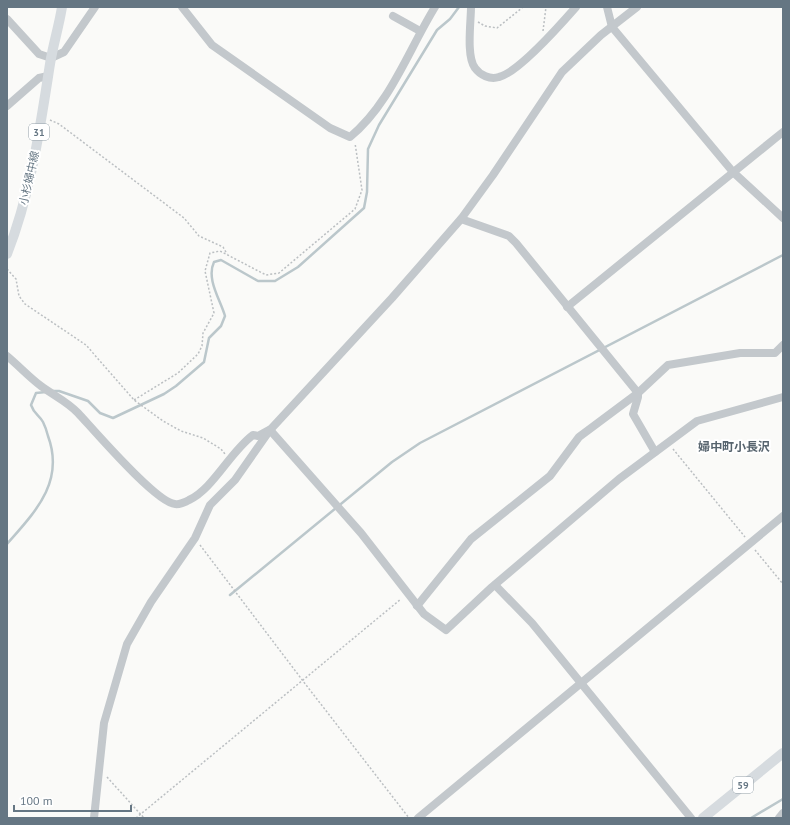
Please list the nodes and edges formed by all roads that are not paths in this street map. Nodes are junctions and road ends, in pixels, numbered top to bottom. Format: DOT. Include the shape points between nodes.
graph roads {
  1 [pos="62,7"];
  2 [pos="96,7"];
  3 [pos="182,7"];
  4 [pos="434,7"];
  5 [pos="471,7"];
  6 [pos="576,7"];
  7 [pos="607,7"];
  8 [pos="637,7"];
  9 [pos="393,16"];
  10 [pos="7,19"];
  11 [pos="612,26"];
  12 [pos="420,31"];
  13 [pos="51,58"];
  14 [pos="48,76"];
  15 [pos="7,106"];
  16 [pos="783,132"];
  17 [pos="733,172"];
  18 [pos="783,218"];
  19 [pos="461,219"];
  20 [pos="7,254"];
  21 [pos="567,307"];
  22 [pos="783,345"];
  23 [pos="7,356"];
  24 [pos="638,393"];
  25 [pos="783,397"];
  26 [pos="270,430"];
  27 [pos="655,452"];
  28 [pos="783,516"];
  29 [pos="496,585"];
  30 [pos="417,606"];
  31 [pos="580,683"];
  32 [pos="783,753"];
  33 [pos="783,814"];
  34 [pos="94,818"];
  35 [pos="418,818"];
  36 [pos="691,818"];
  37 [pos="703,818"];
  38 [pos="779,818"];
  1 -- 13 [label="main road, 小杉婦中線 / 31"];
  2 -- 13 [label="street" via="64,52"];
  3 -- 12 [label="street" via="212,45 330,128 350,137 362,127 382,100"];
  4 -- 12 [label="street"];
  5 -- 6 [label="street" via="470,48 474,67 484,77 499,78 522,63"];
  7 -- 11 [label="street"];
  8 -- 11 [label="street"];
  9 -- 12 [label="street"];
  10 -- 13 [label="street" via="38,54"];
  11 -- 17 [label="street"];
  11 -- 19 [label="street" via="562,72"];
  13 -- 14 [label="main road, 小杉婦中線 / 31"];
  14 -- 15 [label="street" via="39,78"];
  14 -- 20 [label="main road, 小杉婦中線 / 31" via="32,169"];
  16 -- 17 [label="street"];
  17 -- 18 [label="street"];
  17 -- 21 [label="street"];
  19 -- 21 [label="street" via="509,236"];
  19 -- 26 [label="street"];
  21 -- 24 [label="street"];
  22 -- 24 [label="street" via="775,353 740,353 668,365"];
  23 -- 26 [label="street" via="41,386 77,412 147,485 175,504 189,501 201,492 244,442 253,435 258,436"];
  24 -- 27 [label="street" via="633,414"];
  24 -- 30 [label="street" via="579,437 550,476 471,539"];
  25 -- 27 [label="street" via="697,421"];
  26 -- 30 [label="street" via="361,533"];
  26 -- 34 [label="street" via="235,480 210,505 195,538 150,602 127,644 104,723"];
  27 -- 29 [label="street" via="619,479"];
  28 -- 31 [label="street"];
  29 -- 30 [label="street" via="446,630"];
  29 -- 31 [label="street" via="532,623"];
  31 -- 35 [label="street"];
  31 -- 36 [label="street"];
  32 -- 37 [label="main road, 59"];
  33 -- 38 [label="street"];
}
